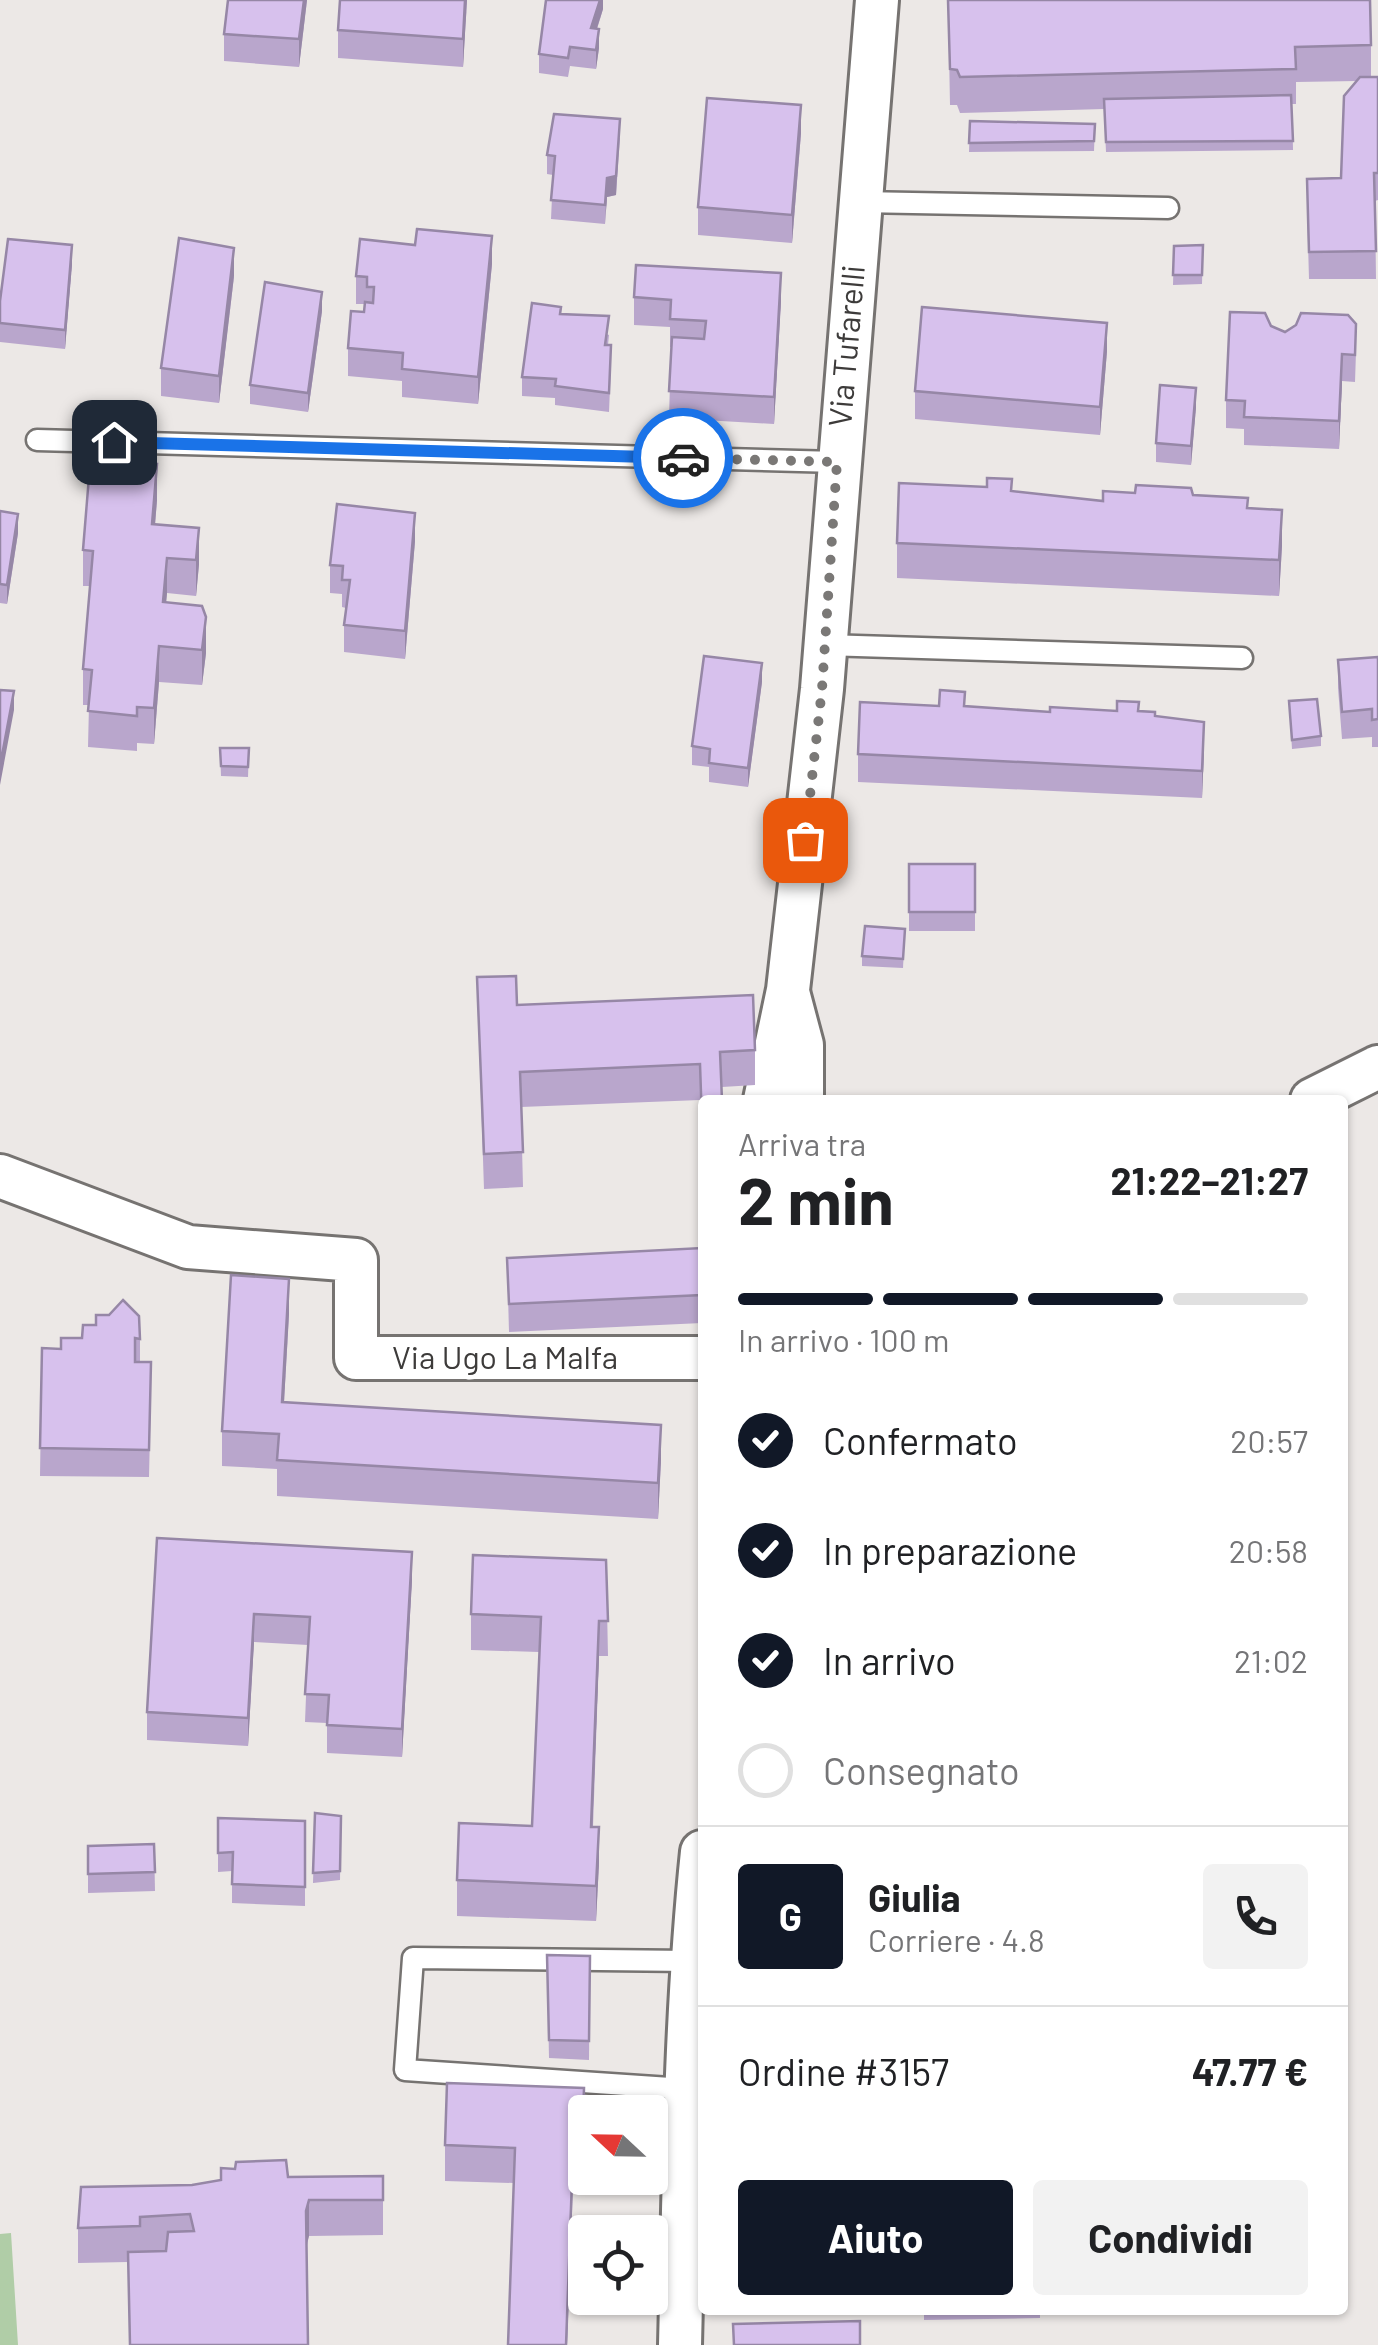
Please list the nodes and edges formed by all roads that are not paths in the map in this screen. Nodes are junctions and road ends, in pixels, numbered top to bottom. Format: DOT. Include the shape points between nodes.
graph roads {
  1 [pos="877,0"];
  2 [pos="860,202"];
  3 [pos="1168,208"];
  4 [pos="37,440"];
  5 [pos="837,462"];
  6 [pos="825,645"];
  7 [pos="1242,658"];
  8 [pos="788,990"];
  9 [pos="1376,1074"];
  10 [pos="766,1095"];
  11 [pos="802,1095"];
  12 [pos="1324,1095"];
  13 [pos="0,1176"];
  14 [pos="698,1358"];
  15 [pos="698,1892"];
  16 [pos="691,1961"];
  17 [pos="685,2089"];
  18 [pos="680,2345"];
  1 -- 2 [label="street, Via Tufarelli"];
  2 -- 3 [label="lane"];
  2 -- 5 [label="street, Via Tufarelli"];
  4 -- 5 [label="lane"];
  5 -- 6 [label="street, Via Tufarelli"];
  6 -- 7 [label="lane"];
  6 -- 8 [label="street, Via Tufarelli"];
  8 -- 10 [label="street, Via Tufarelli"];
  8 -- 11 [label="street, Via Tufarelli" via="802,1046"];
  9 -- 12 [label="street"];
  13 -- 14 [label="street, Via Ugo La Malfa" via="188,1247 356,1260 356,1358"];
  15 -- 16 [label="street"];
  16 -- 17 [label="street"];
  16 -- 17 [label="lane" via="413,1958 405,2070"];
  17 -- 18 [label="street"];
}
